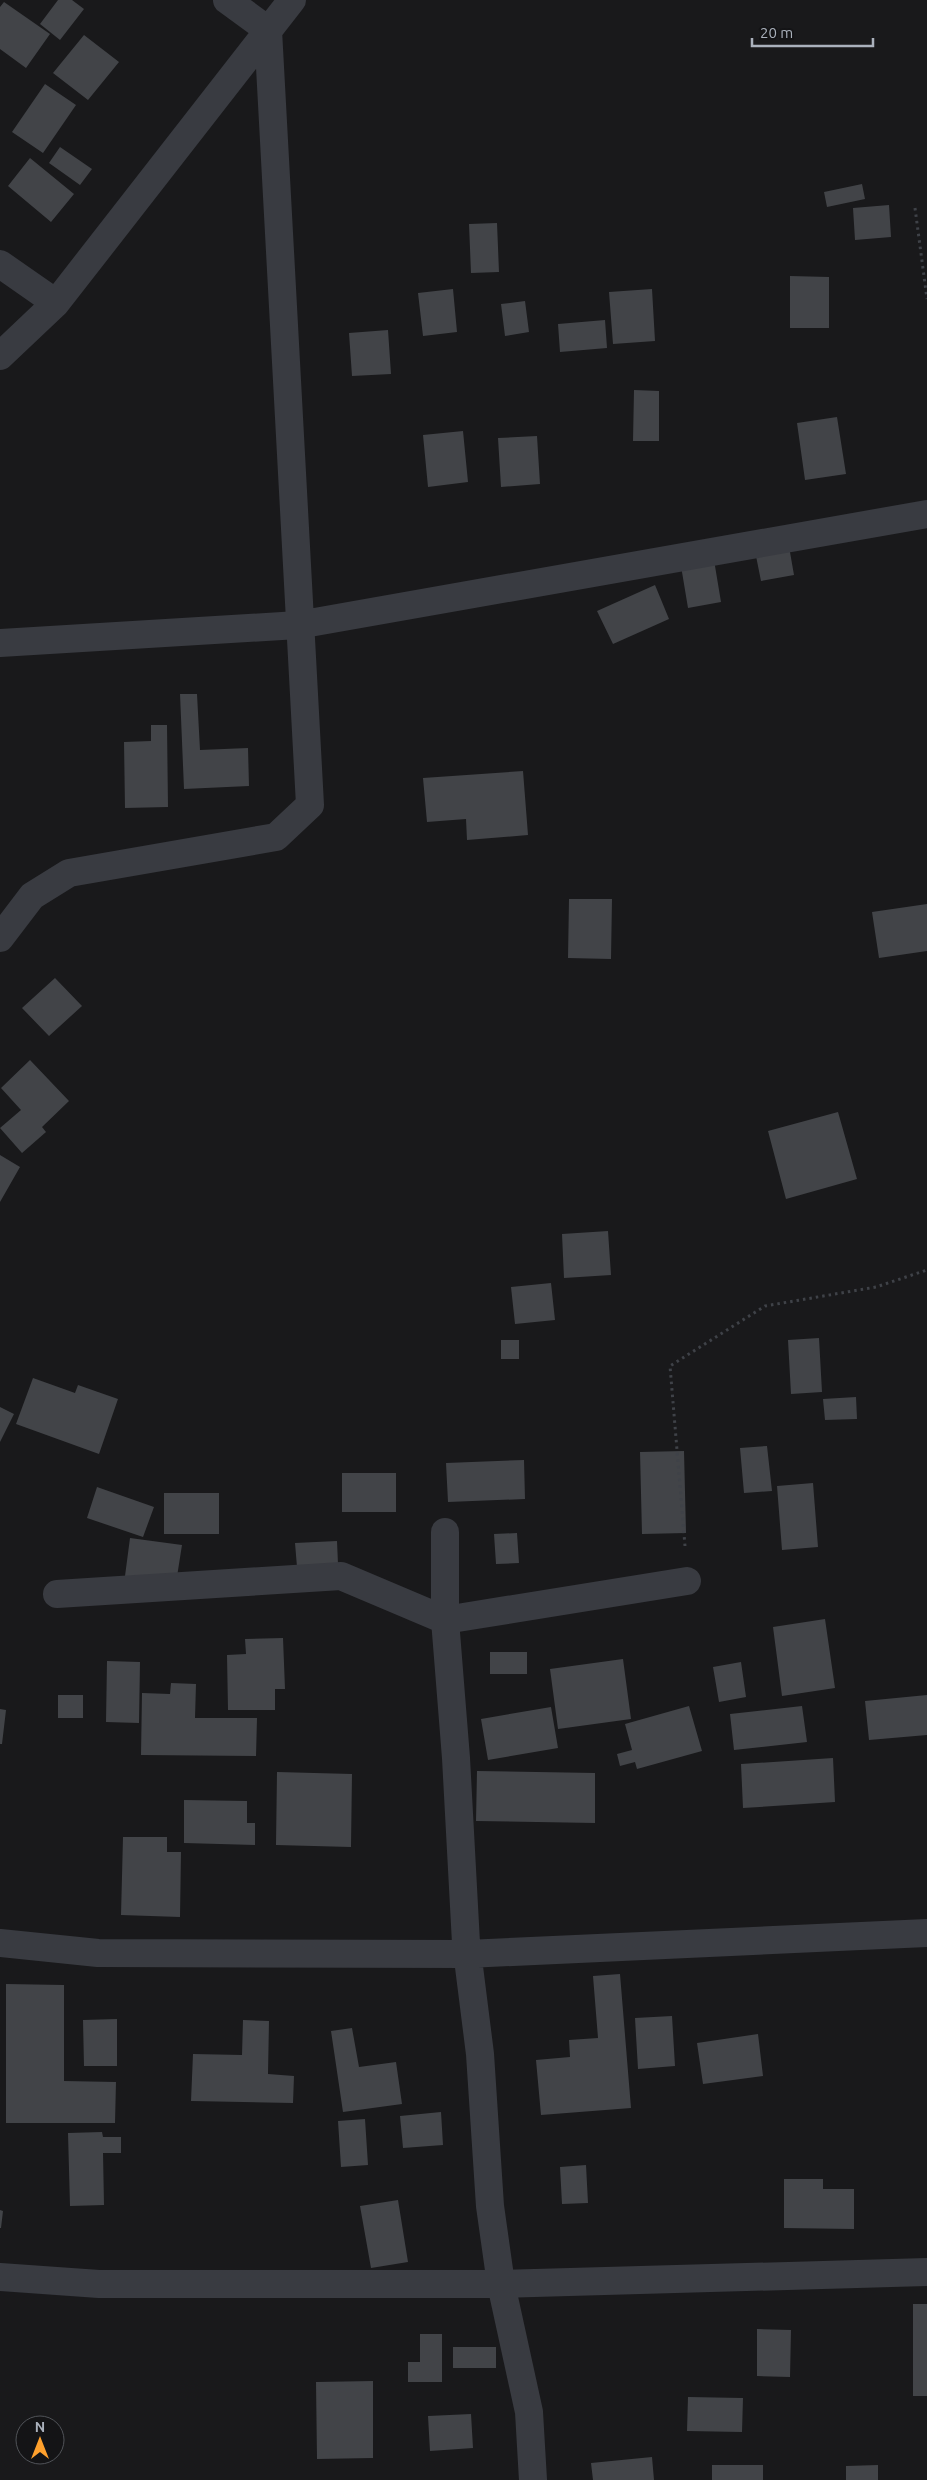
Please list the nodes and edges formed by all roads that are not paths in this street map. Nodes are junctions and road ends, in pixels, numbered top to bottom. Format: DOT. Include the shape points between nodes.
graph roads {
  1 [pos="227,0"];
  2 [pos="292,0"];
  3 [pos="268,30"];
  4 [pos="0,264"];
  5 [pos="56,303"];
  6 [pos="0,356"];
  7 [pos="927,514"];
  8 [pos="298,625"];
  9 [pos="0,643"];
  10 [pos="0,938"];
  11 [pos="445,1532"];
  12 [pos="688,1581"];
  13 [pos="57,1594"];
  14 [pos="445,1620"];
  15 [pos="927,1933"];
  16 [pos="0,1943"];
  17 [pos="467,1954"];
  18 [pos="927,2272"];
  19 [pos="0,2277"];
  20 [pos="501,2284"];
  21 [pos="534,2480"];
  1 -- 3 [label="street"];
  2 -- 3 [label="street"];
  3 -- 5 [label="street"];
  3 -- 8 [label="street"];
  4 -- 5 [label="street"];
  5 -- 6 [label="street"];
  7 -- 8 [label="street"];
  8 -- 9 [label="street"];
  8 -- 10 [label="street" via="310,805 276,837 70,873 32,896"];
  11 -- 14 [label="street"];
  12 -- 14 [label="street"];
  13 -- 14 [label="street" via="341,1576"];
  14 -- 17 [label="street"];
  15 -- 17 [label="street"];
  16 -- 17 [label="street" via="98,1953"];
  17 -- 20 [label="street" via="480,2054 490,2206"];
  18 -- 20 [label="street"];
  19 -- 20 [label="street" via="99,2284"];
  20 -- 21 [label="street" via="529,2412"];
}
